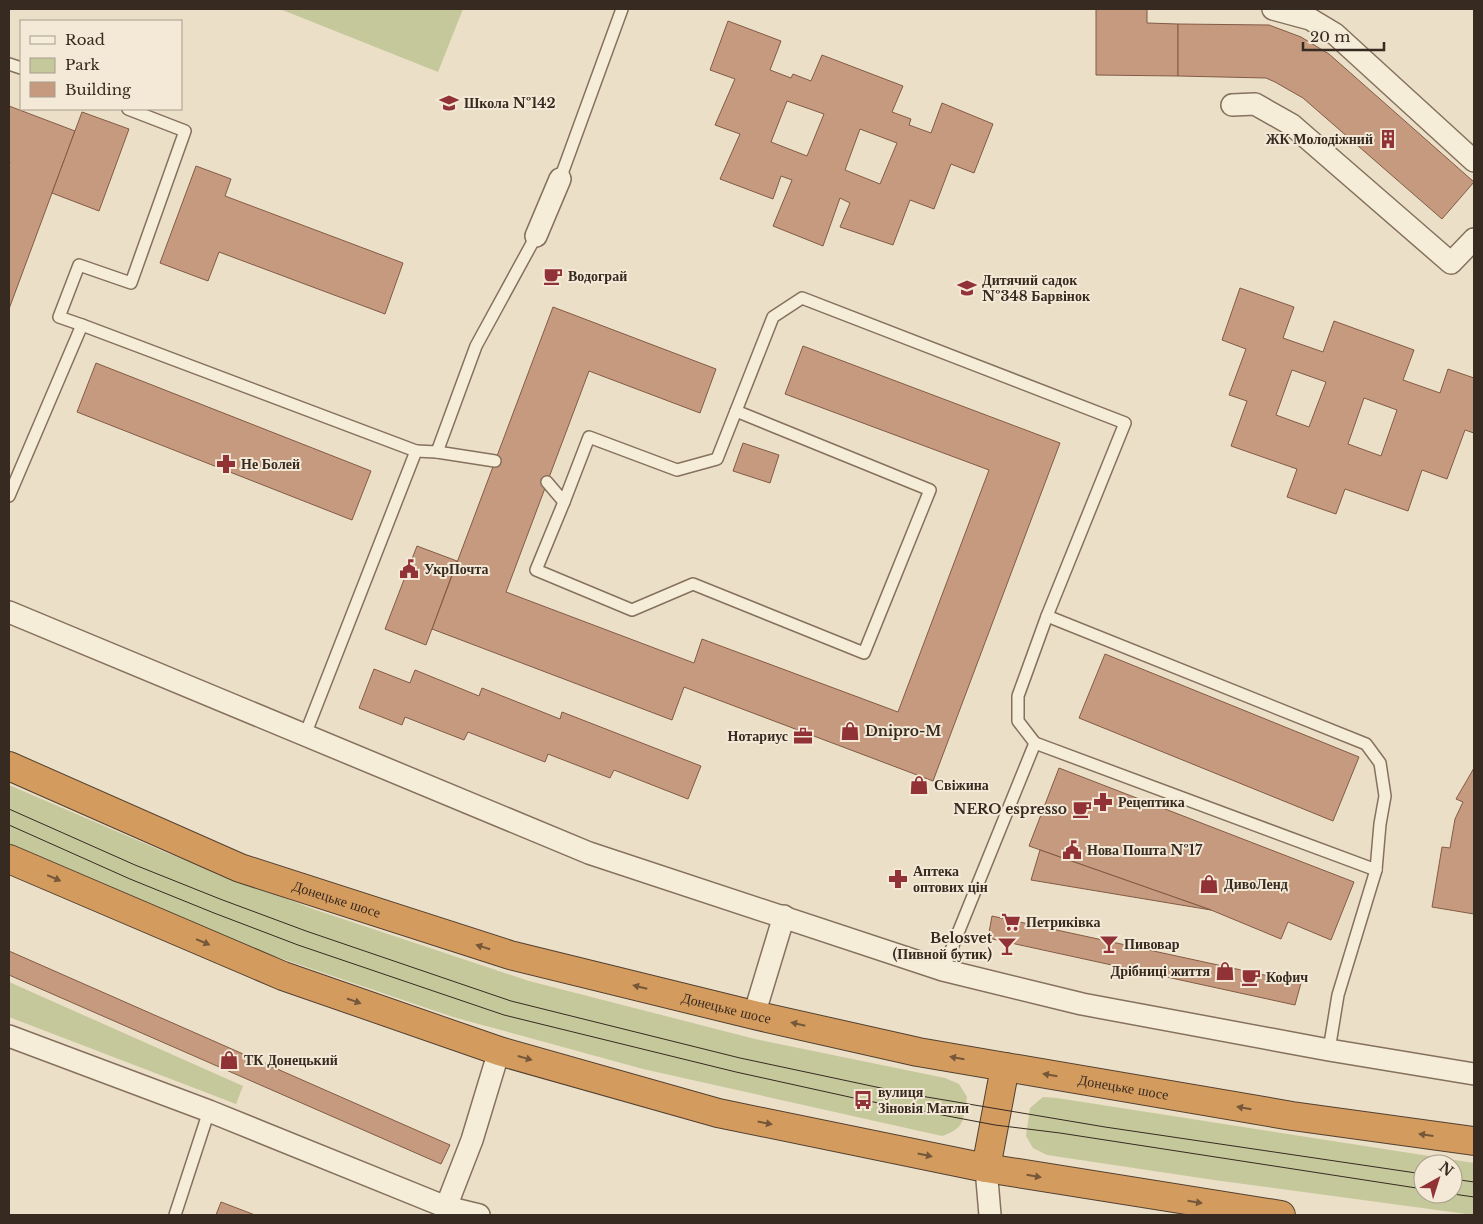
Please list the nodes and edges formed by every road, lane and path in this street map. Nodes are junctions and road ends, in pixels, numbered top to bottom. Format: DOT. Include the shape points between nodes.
graph roads {
  1 [pos="622,9"];
  2 [pos="1273,9"];
  3 [pos="1232,105"];
  4 [pos="131,110"];
  5 [pos="1474,161"];
  6 [pos="560,179"];
  7 [pos="536,236"];
  8 [pos="1474,239"];
  9 [pos="82,325"];
  10 [pos="736,410"];
  11 [pos="416,452"];
  12 [pos="437,452"];
  13 [pos="495,461"];
  14 [pos="547,482"];
  15 [pos="9,496"];
  16 [pos="564,502"];
  17 [pos="9,612"];
  18 [pos="1047,616"];
  19 [pos="305,735"];
  20 [pos="1035,743"];
  21 [pos="9,766"];
  22 [pos="9,859"];
  23 [pos="1376,870"];
  24 [pos="784,916"];
  25 [pos="944,970"];
  26 [pos="754,1015"];
  27 [pos="9,1036"];
  28 [pos="1329,1050"];
  29 [pos="499,1051"];
  30 [pos="1005,1067"];
  31 [pos="1474,1074"];
  32 [pos="209,1111"];
  33 [pos="1474,1142"];
  34 [pos="986,1168"];
  35 [pos="446,1207"];
  36 [pos="175,1215"];
  37 [pos="479,1215"];
  38 [pos="990,1215"];
  39 [pos="1281,1215"];
  1 -- 6 [label="lane"];
  2 -- 5 [label="street" via="1310,19 1335,34"];
  3 -- 8 [label="street" via="1255,104 1292,124 1451,263"];
  4 -- 9 [label="lane" via="185,130 131,283 79,265 59,318"];
  6 -- 7 [label="street"];
  7 -- 12 [label="lane" via="476,346"];
  9 -- 11 [label="lane"];
  9 -- 15 [label="lane"];
  10 -- 16 [label="lane" via="717,459 676,470 589,437"];
  10 -- 16 [label="lane" via="930,490 864,653 693,584 632,610 536,570"];
  10 -- 18 [label="lane" via="773,317 802,298 1125,423"];
  11 -- 12 [label="lane"];
  11 -- 19 [label="lane"];
  12 -- 13 [label="lane"];
  14 -- 16 [label="lane"];
  17 -- 19 [label="street"];
  18 -- 20 [label="lane" via="1018,696 1018,721"];
  18 -- 23 [label="lane" via="1366,744 1380,763 1385,796"];
  19 -- 24 [label="street" via="589,854"];
  20 -- 23 [label="lane"];
  20 -- 25 [label="lane"];
  26 -- 21 [label="highway, Донецьке шосе, one-way" via="510,956 240,868"];
  22 -- 29 [label="highway, one-way" via="283,976"];
  23 -- 28 [label="lane" via="1338,995"];
  24 -- 25 [label="street"];
  24 -- 26 [label="street"];
  25 -- 28 [label="street" via="1082,1004"];
  30 -- 26 [label="highway, Донецьке шосе, one-way" via="918,1052"];
  27 -- 32 [label="street"];
  28 -- 31 [label="street"];
  29 -- 34 [label="highway, one-way" via="718,1113"];
  29 -- 35 [label="street" via="472,1140"];
  33 -- 30 [label="highway, Донецьке шосе, one-way" via="1292,1116"];
  30 -- 34 [label="highway"];
  32 -- 35 [label="street"];
  32 -- 36 [label="lane"];
  34 -- 38 [label="street"];
  34 -- 39 [label="highway, one-way"];
  35 -- 37 [label="street"];
}
